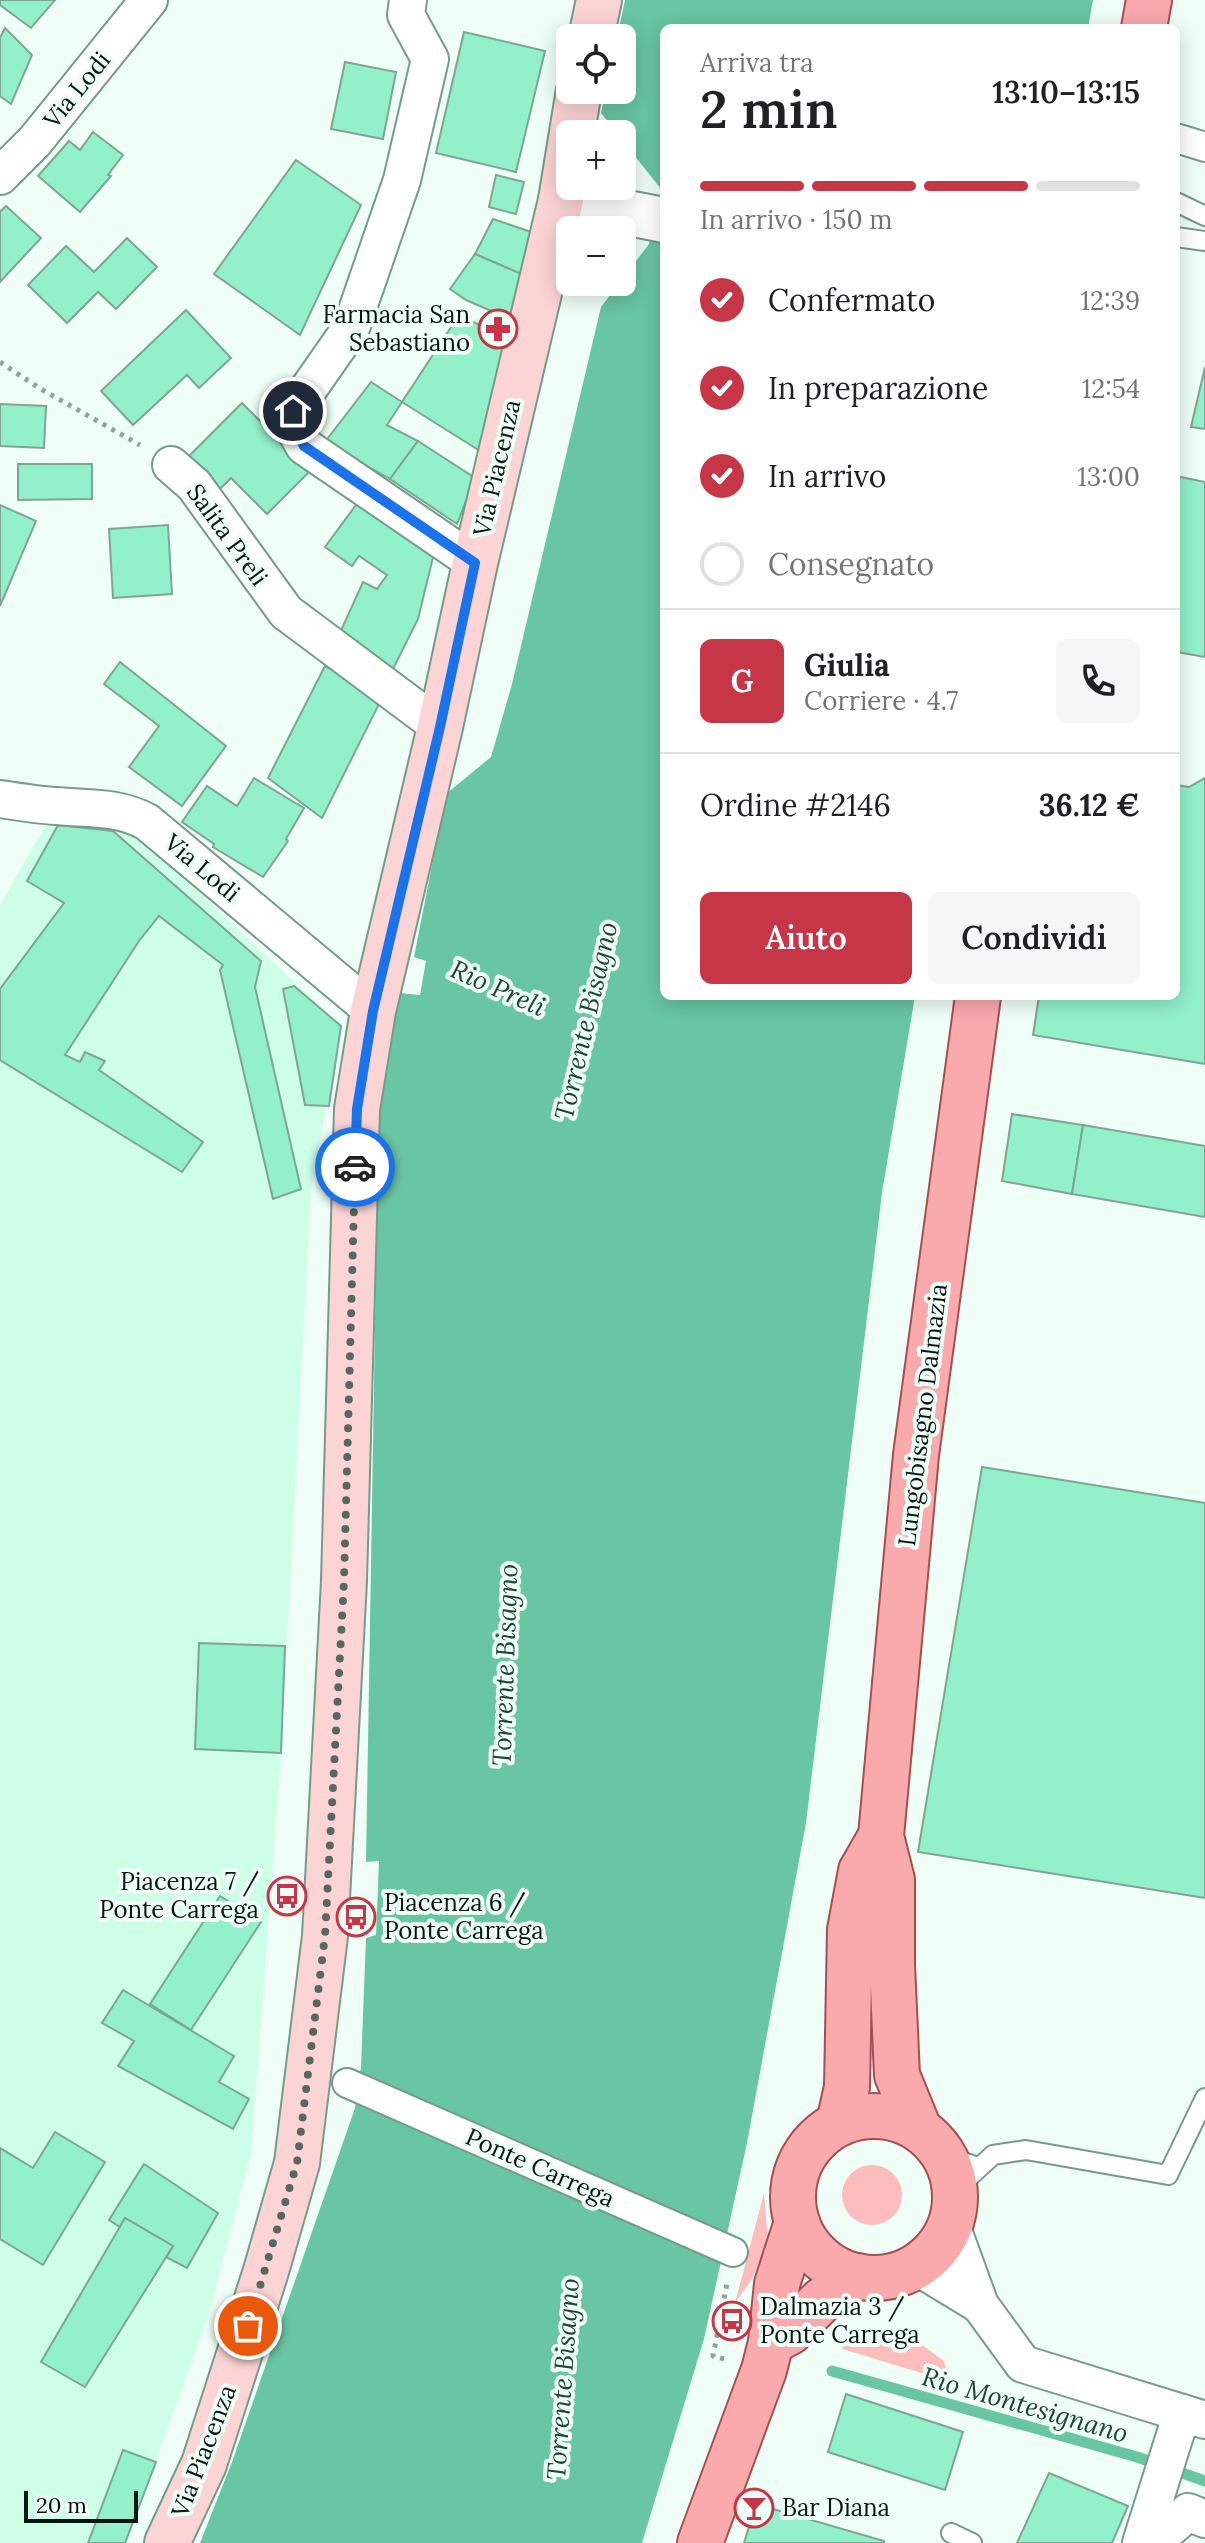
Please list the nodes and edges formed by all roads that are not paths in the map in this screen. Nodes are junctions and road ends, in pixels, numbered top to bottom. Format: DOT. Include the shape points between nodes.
graph roads {
  1 [pos="149,0"];
  2 [pos="408,0"];
  3 [pos="599,0"];
  4 [pos="1149,0"];
  5 [pos="594,24"];
  6 [pos="1145,24"];
  7 [pos="1180,139"];
  8 [pos="1205,147"];
  9 [pos="0,176"];
  10 [pos="561,200"];
  11 [pos="1180,204"];
  12 [pos="1205,216"];
  13 [pos="660,219"];
  14 [pos="1180,238"];
  15 [pos="1205,241"];
  16 [pos="171,465"];
  17 [pos="475,563"];
  18 [pos="440,727"];
  19 [pos="0,799"];
  20 [pos="977,1000"];
  21 [pos="373,1011"];
  22 [pos="881,1836"];
  23 [pos="347,2083"];
  24 [pos="1205,2098"];
  25 [pos="839,2123"];
  26 [pos="950,2173"];
  27 [pos="797,2222"];
  28 [pos="733,2252"];
  29 [pos="916,2266"];
  30 [pos="858,2276"];
  31 [pos="980,2305"];
  32 [pos="771,2342"];
  33 [pos="1186,2425"];
  34 [pos="1205,2519"];
  35 [pos="951,2533"];
  36 [pos="167,2543"];
  37 [pos="700,2543"];
  38 [pos="972,2543"];
  39 [pos="1141,2543"];
  40 [pos="1153,2543"];
  1 -- 9 [label="street, Via Lodi" via="35,141"];
  2 -- 17 [label="street" via="406,15 430,59 402,180 351,328 293,411 295,430 304,446"];
  3 -- 5 [label="main road"];
  4 -- 6 [label="main road"];
  7 -- 8 [label="street"];
  10 -- 13 [label="street"];
  10 -- 17 [label="main road, Via Piacenza"];
  11 -- 12 [label="lane"];
  14 -- 15 [label="lane"];
  16 -- 18 [label="street, Salita Preli" via="194,485 286,612"];
  17 -- 18 [label="main road, Via Piacenza"];
  18 -- 21 [label="main road, Via Piacenza"];
  19 -- 21 [label="street, Via Lodi" via="117,810 147,822"];
  20 -- 22 [label="main road, Lungobisagno Dalmazia" via="916,1455"];
  21 -- 36 [label="main road, Via Piacenza" via="357,1109 344,1581 325,1936 309,2080 297,2163 266,2271 204,2464"];
  22 -- 25 [label="main road, Lungobisagno Dalmazia" via="861,1871 850,1930 847,2087"];
  22 -- 26 [label="main road, Lungobisagno Dalmazia" via="892,1880 897,2075"];
  23 -- 28 [label="street, Ponte Carrega"];
  24 -- 26 [label="lane" via="1168,2175 1026,2150 993,2155"];
  25 -- 26 [label="main road" via="859,2117 900,2120"];
  25 -- 27 [label="main road" via="815,2141 799,2165 793,2193"];
  26 -- 29 [label="main road" via="943,2241"];
  26 -- 31 [label="street"];
  27 -- 30 [label="main road" via="820,2257"];
  27 -- 32 [label="main road" via="777,2284"];
  29 -- 30 [label="main road" via="888,2277"];
  29 -- 31 [label="street"];
  30 -- 32 [label="main road"];
  31 -- 33 [label="street" via="1023,2364"];
  32 -- 37 [label="main road"];
  33 -- 39 [label="street"];
  34 -- 40 [label="street" via="1188,2512"];
  35 -- 38 [label="lane"];
}
